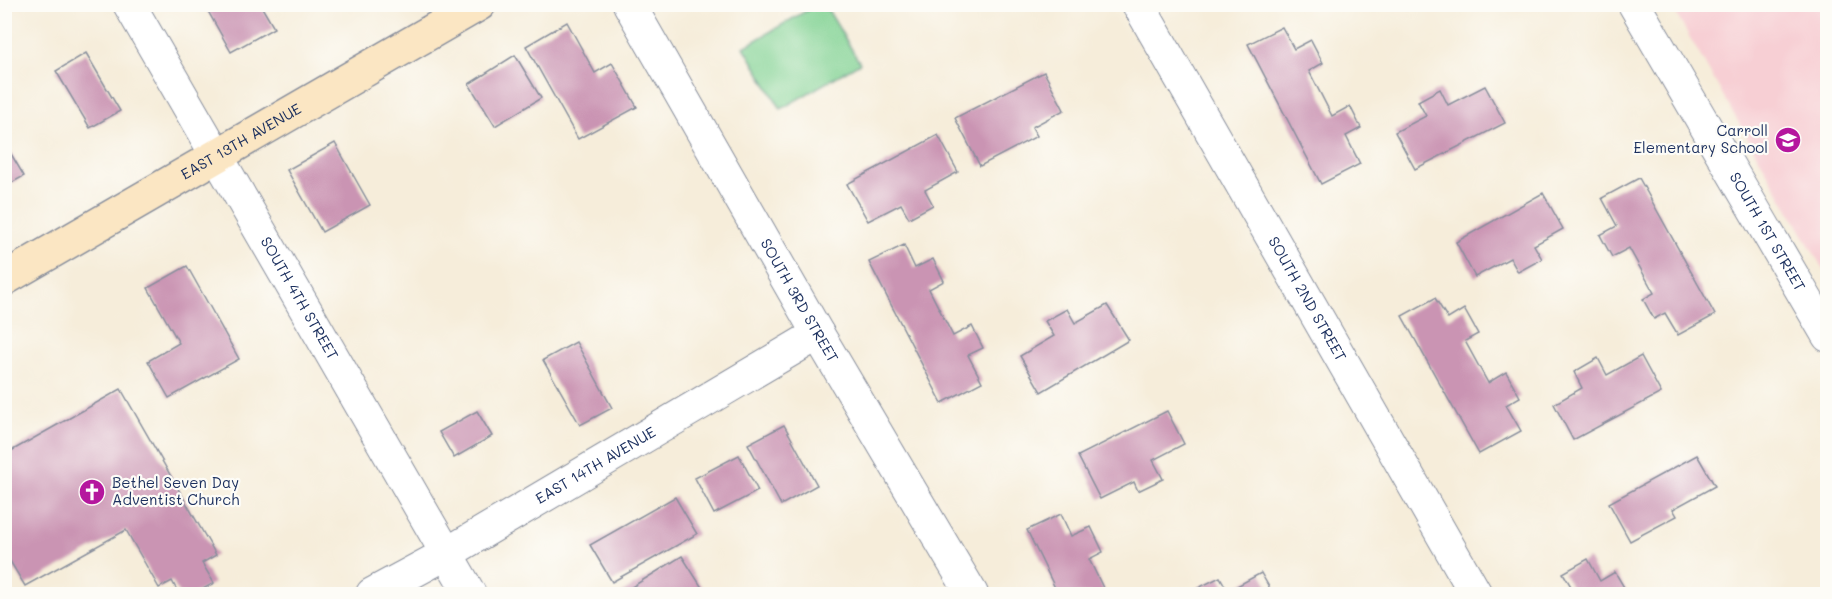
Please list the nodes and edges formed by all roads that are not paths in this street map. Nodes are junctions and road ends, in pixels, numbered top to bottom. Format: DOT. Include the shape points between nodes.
graph roads {
  1 [pos="129,4"];
  2 [pos="479,4"];
  3 [pos="628,4"];
  4 [pos="1138,4"];
  5 [pos="1634,4"];
  6 [pos="216,156"];
  7 [pos="4,279"];
  8 [pos="818,334"];
  9 [pos="1827,336"];
  10 [pos="446,554"];
  11 [pos="372,594"];
  12 [pos="470,594"];
  13 [pos="972,594"];
  14 [pos="1476,594"];
  1 -- 6 [label="street, SOUTH 4TH STREET"];
  2 -- 6 [label="street, EAST 13TH AVENUE"];
  3 -- 8 [label="street, SOUTH 3RD STREET"];
  4 -- 14 [label="street, SOUTH 2ND STREET"];
  5 -- 9 [label="street, SOUTH 1ST STREET"];
  6 -- 7 [label="street, EAST 13TH AVENUE"];
  6 -- 10 [label="street, SOUTH 4TH STREET"];
  8 -- 10 [label="street, EAST 14TH AVENUE"];
  8 -- 13 [label="street, SOUTH 3RD STREET"];
  10 -- 11 [label="street, EAST 14TH AVENUE"];
  10 -- 12 [label="street, SOUTH 4TH STREET"];
}
